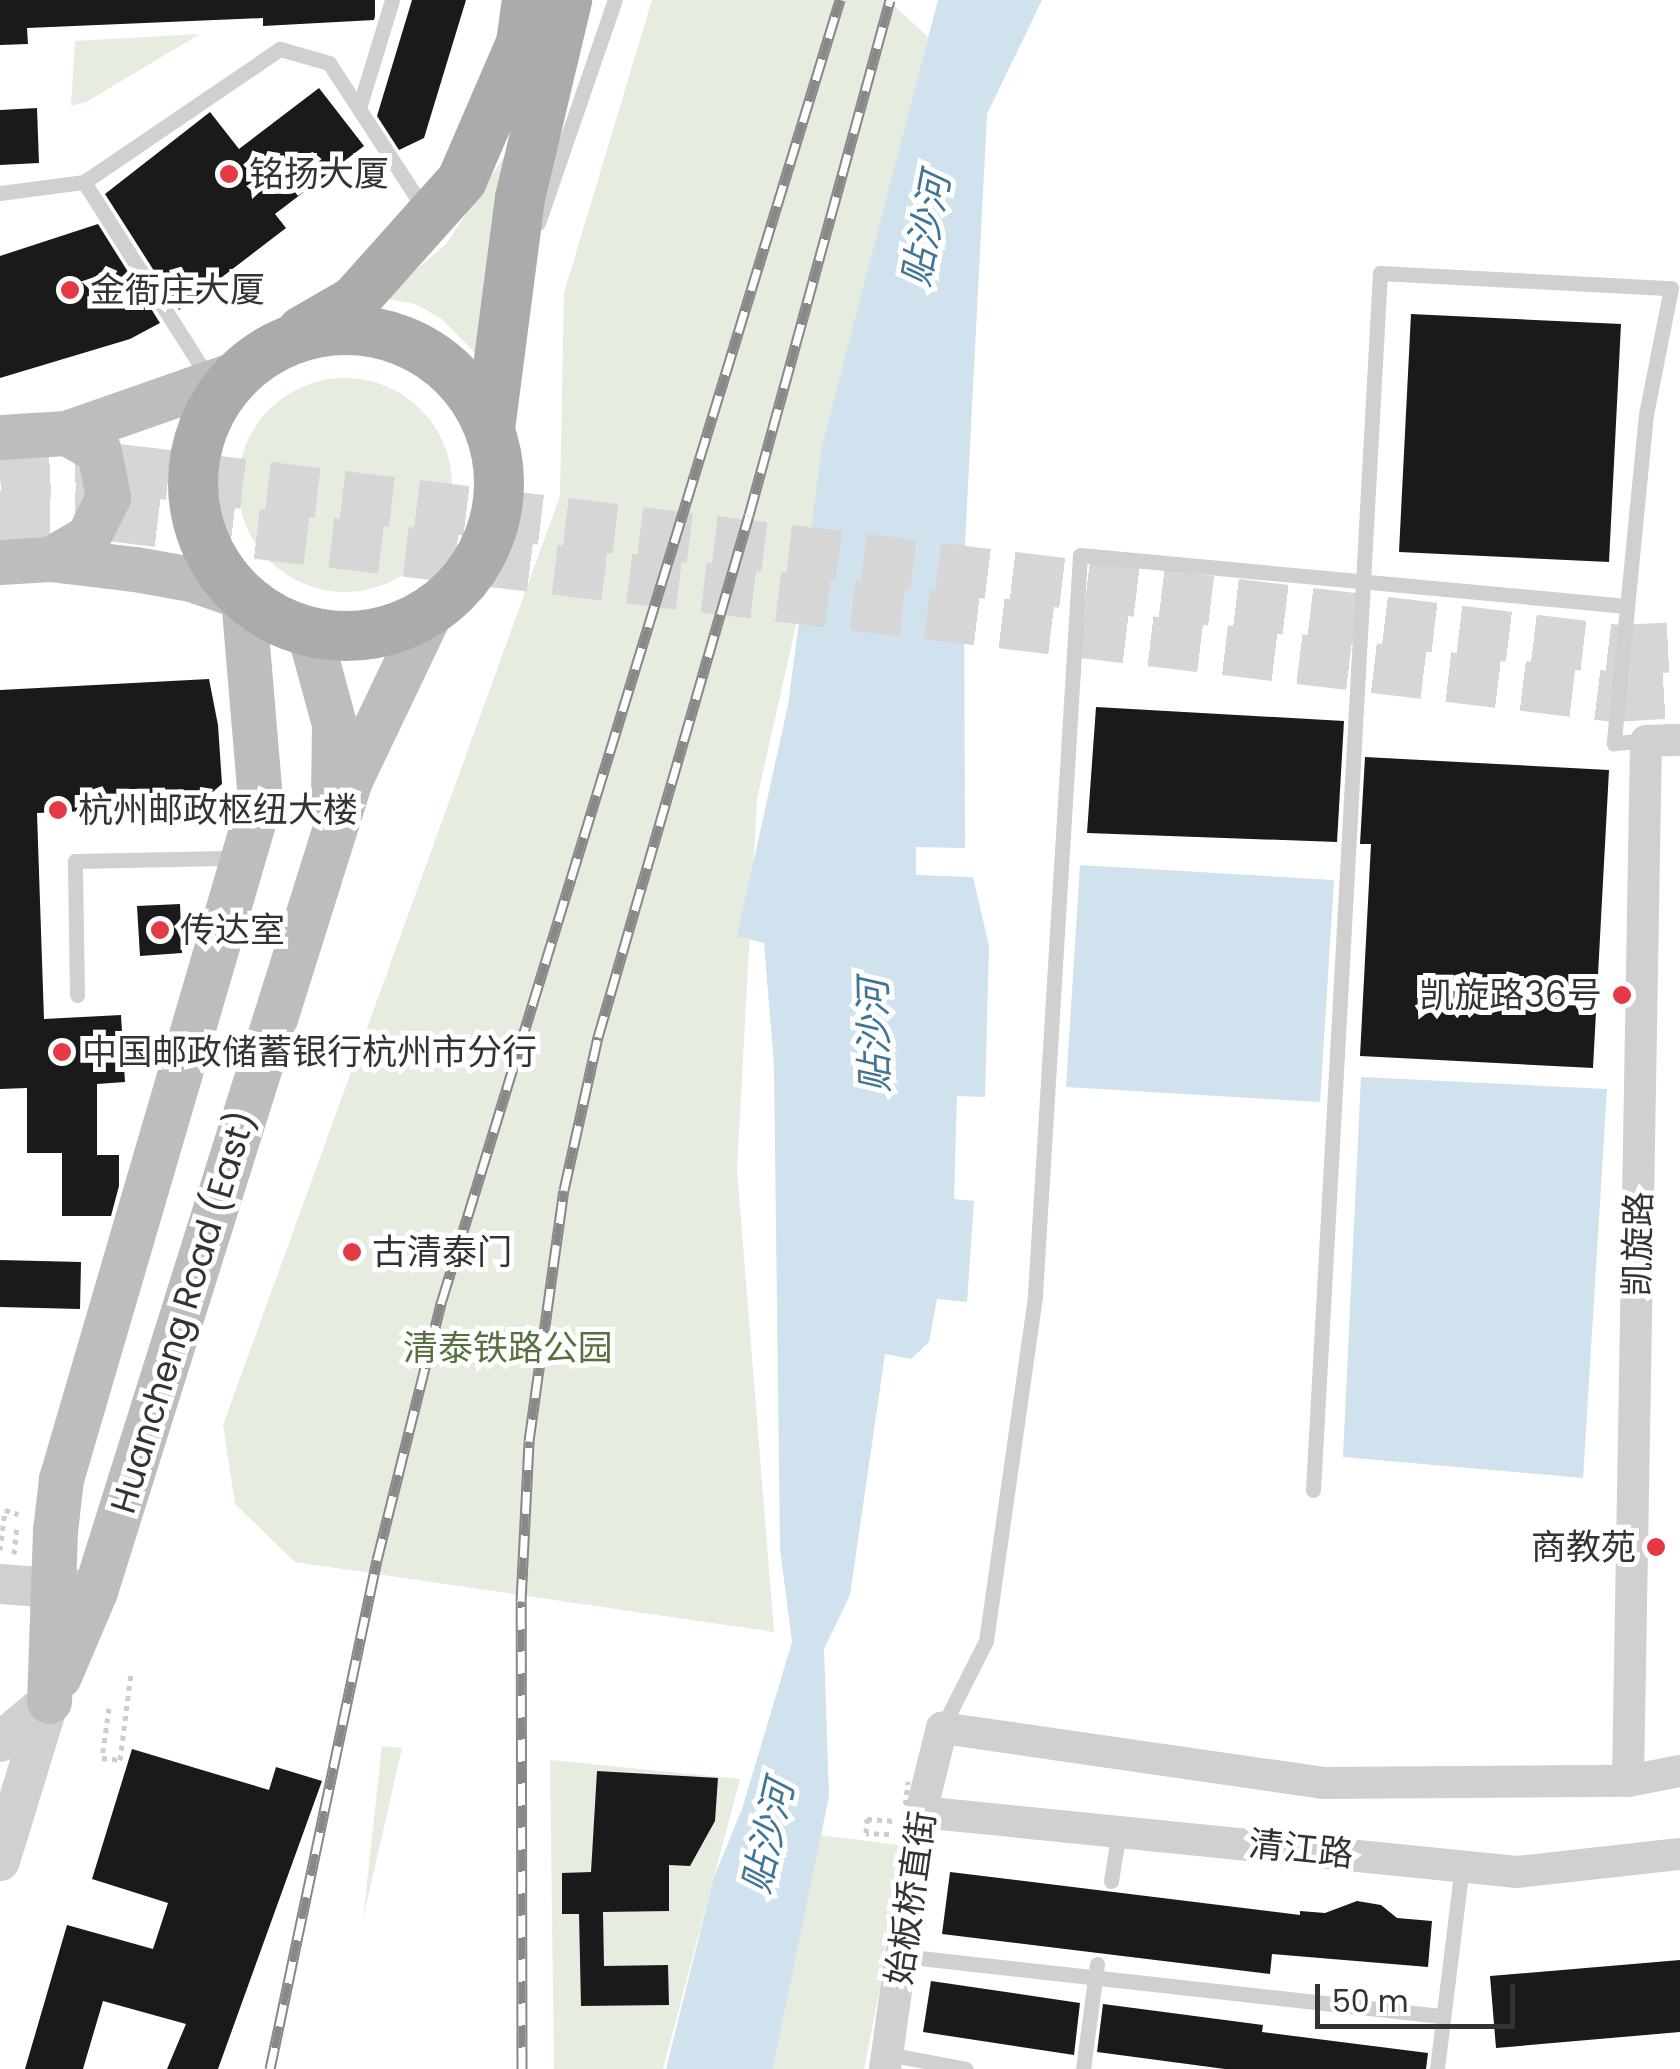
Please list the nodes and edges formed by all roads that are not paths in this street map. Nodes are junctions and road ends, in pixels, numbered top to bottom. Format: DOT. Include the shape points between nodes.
graph roads {
  1 [pos="392,0"];
  2 [pos="567,0"];
  3 [pos="615,0"];
  4 [pos="535,32"];
  5 [pos="359,108"];
  6 [pos="84,182"];
  7 [pos="0,193"];
  8 [pos="430,217"];
  9 [pos="500,330"];
  10 [pos="278,344"];
  11 [pos="224,378"];
  12 [pos="490,428"];
  13 [pos="66,432"];
  14 [pos="0,437"];
  15 [pos="50,559"];
  16 [pos="0,562"];
  17 [pos="1364,580"];
  18 [pos="243,597"];
  19 [pos="1627,606"];
  20 [pos="431,610"];
  21 [pos="310,632"];
  22 [pos="1680,740"];
  23 [pos="1646,741"];
  24 [pos="242,858"];
  25 [pos="325,862"];
  26 [pos="77,995"];
  27 [pos="1313,1490"];
  28 [pos="7,1570"];
  29 [pos="74,1590"];
  30 [pos="0,1696"];
  31 [pos="49,1701"];
  32 [pos="942,1728"];
  33 [pos="0,1742"];
  34 [pos="1680,1770"];
  35 [pos="1628,1781"];
  36 [pos="913,1823"];
  37 [pos="1119,1830"];
  38 [pos="1680,1854"];
  39 [pos="0,1860"];
  40 [pos="1462,1866"];
  41 [pos="1111,1882"];
  42 [pos="902,1956"];
  43 [pos="1096,1971"];
  44 [pos="1441,2016"];
  45 [pos="887,2062"];
  46 [pos="966,2069"];
  47 [pos="1083,2069"];
  48 [pos="1436,2069"];
  1 -- 5 [label="lane"];
  2 -- 4 [label="main road"];
  3 -- 9 [label="lane"];
  4 -- 8 [label="main road" via="462,180"];
  4 -- 9 [label="main road"];
  5 -- 6 [label="lane" via="329,63 280,49"];
  5 -- 8 [label="lane"];
  6 -- 7 [label="lane"];
  6 -- 11 [label="lane"];
  8 -- 10 [label="main road" via="354,301"];
  9 -- 12 [label="main road"];
  10 -- 11 [label="main road"];
  10 -- 12 [label="main road" via="328,330 378,332 426,351 465,384"];
  11 -- 13 [label="main road"];
  11 -- 18 [label="main road" via="193,461 194,512 211,558"];
  12 -- 20 [label="main road" via="499,466 488,542 468,575"];
  13 -- 14 [label="main road"];
  13 -- 15 [label="main road" via="100,451 108,497 88,537"];
  15 -- 16 [label="main road"];
  15 -- 18 [label="main road" via="191,579"];
  17 -- 19 [label="lane"];
  17 -- 19 [label="lane" via="1380,273 1672,288 1646,414"];
  17 -- 27 [label="lane"];
  17 -- 32 [label="lane" via="1080,555 1035,1295 986,1641"];
  18 -- 21 [label="main road"];
  18 -- 24 [label="main road, Huancheng Road (East)" via="260,799"];
  19 -- 23 [label="lane" via="1614,743"];
  20 -- 21 [label="main road" via="393,628 351,636"];
  20 -- 25 [label="main road" via="350,780"];
  21 -- 25 [label="main road" via="334,724 336,780"];
  22 -- 23 [label="street"];
  23 -- 35 [label="street, 凯旋路"];
  24 -- 26 [label="lane" via="75,861"];
  24 -- 29 [label="main road, Huancheng Road (East)" via="62,1478"];
  25 -- 29 [label="main road, Huancheng Road (East)"];
  28 -- 29 [label="street"];
  29 -- 31 [label="main road, Huancheng Road (East)"];
  30 -- 31 [label="street"];
  31 -- 33 [label="street"];
  31 -- 39 [label="street, Huancheng Road (East)"];
  32 -- 35 [label="street, 清江路" via="1323,1782"];
  32 -- 36 [label="street, 始板桥直街"];
  34 -- 35 [label="street, 清江路"];
  36 -- 37 [label="street, 清江路"];
  36 -- 42 [label="street, 始板桥直街"];
  37 -- 40 [label="street, 清江路"];
  37 -- 41 [label="lane"];
  38 -- 40 [label="street, 清江路" via="1517,1872"];
  40 -- 44 [label="lane"];
  42 -- 43 [label="lane"];
  42 -- 45 [label="street, 始板桥直街"];
  43 -- 44 [label="lane"];
  43 -- 47 [label="lane"];
  44 -- 48 [label="lane"];
  45 -- 46 [label="lane"];
}
